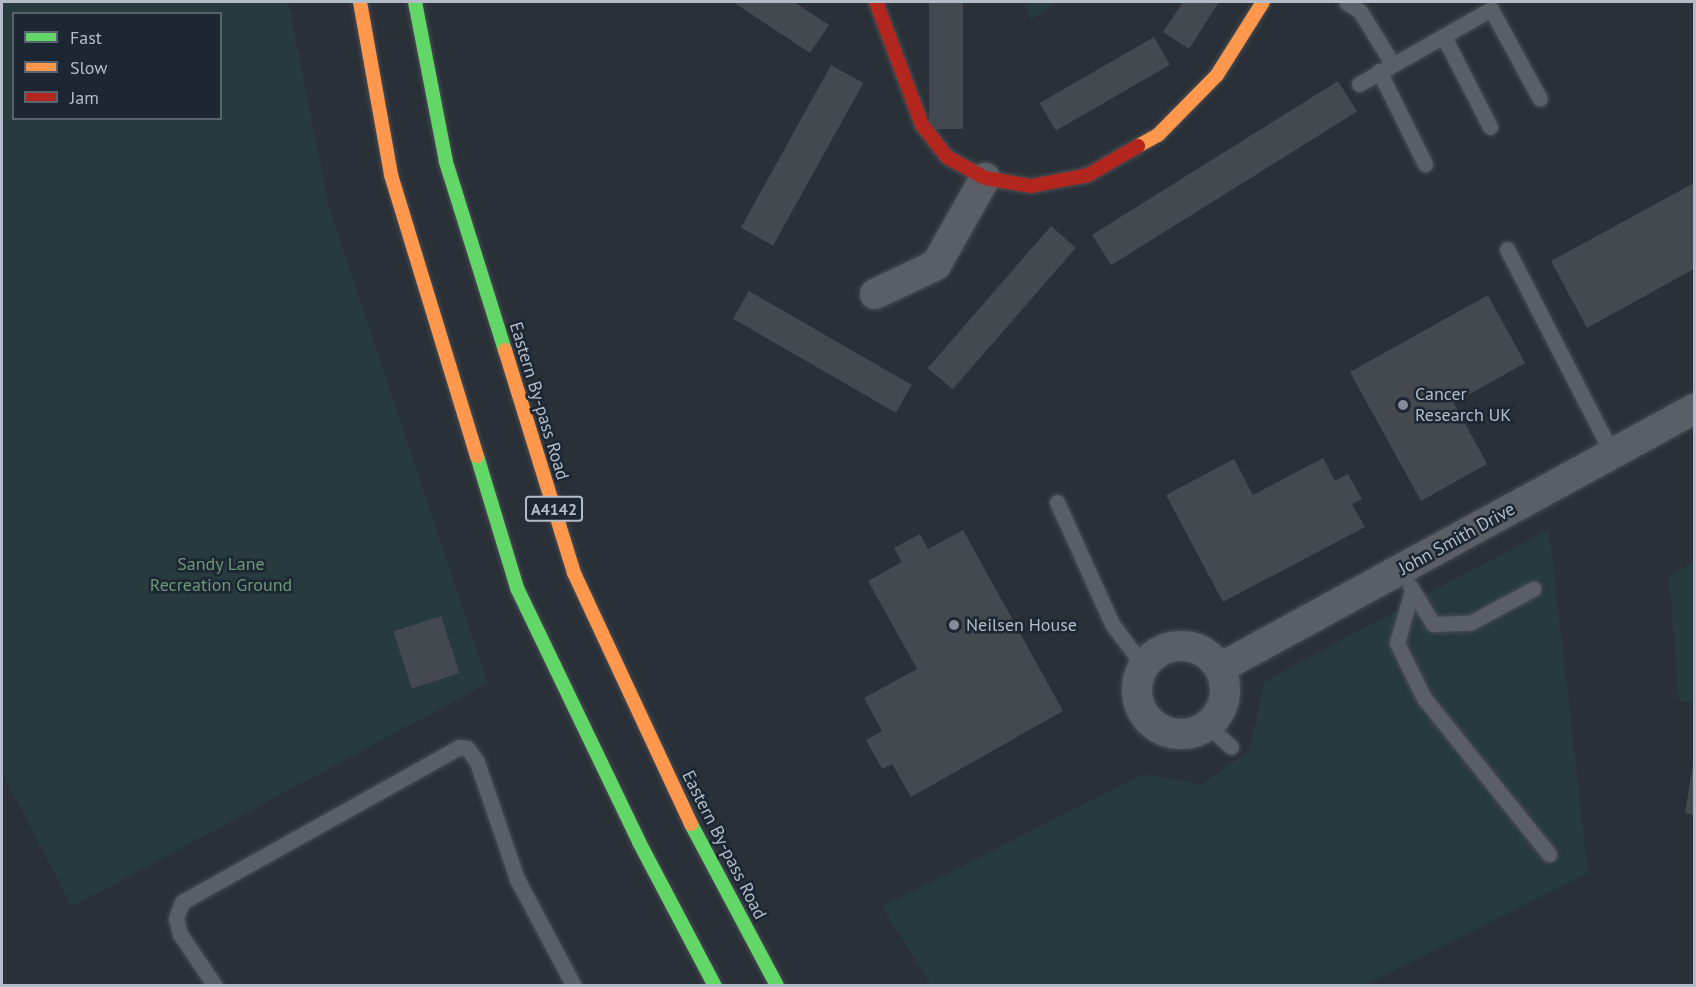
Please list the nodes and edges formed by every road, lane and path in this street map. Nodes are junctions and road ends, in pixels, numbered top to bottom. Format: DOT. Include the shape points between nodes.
graph roads {
  1 [pos="360,2"];
  2 [pos="415,2"];
  3 [pos="876,2"];
  4 [pos="1263,2"];
  5 [pos="1346,2"];
  6 [pos="1443,37"];
  7 [pos="1386,67"];
  8 [pos="1359,84"];
  9 [pos="1540,99"];
  10 [pos="1490,127"];
  11 [pos="1425,164"];
  12 [pos="985,177"];
  13 [pos="1507,249"];
  14 [pos="875,294"];
  15 [pos="1695,409"];
  16 [pos="1612,453"];
  17 [pos="1057,502"];
  18 [pos="1407,580"];
  19 [pos="1533,589"];
  20 [pos="1146,661"];
  21 [pos="1220,668"];
  22 [pos="1208,726"];
  23 [pos="1231,747"];
  24 [pos="1549,854"];
  25 [pos="214,986"];
  26 [pos="574,986"];
  27 [pos="715,986"];
  28 [pos="777,986"];
  1 -- 27 [label="main road, A4142" via="391,175 517,588 639,842"];
  2 -- 28 [label="main road, Eastern By-pass Road / A4142" via="446,162 574,573 707,858"];
  3 -- 12 [label="main road" via="922,125 947,157"];
  4 -- 12 [label="main road" via="1217,75 1158,135 1088,175 1031,186"];
  5 -- 7 [label="lane" via="1360,11"];
  6 -- 7 [label="lane"];
  6 -- 9 [label="lane" via="1491,9"];
  6 -- 10 [label="lane"];
  7 -- 8 [label="lane"];
  7 -- 11 [label="lane"];
  12 -- 14 [label="street" via="936,265"];
  13 -- 16 [label="lane"];
  15 -- 16 [label="street, John Smith Drive"];
  16 -- 18 [label="street, John Smith Drive"];
  17 -- 20 [label="lane" via="1112,624 1135,655"];
  18 -- 19 [label="lane" via="1433,624 1470,623"];
  18 -- 21 [label="street, John Smith Drive"];
  18 -- 24 [label="lane" via="1397,643 1424,698"];
  20 -- 21 [label="street" via="1164,649 1179,646 1208,655"];
  20 -- 22 [label="street" via="1136,685 1137,698 1152,724 1179,735"];
  21 -- 22 [label="street" via="1225,699"];
  22 -- 23 [label="lane"];
  25 -- 26 [label="lane" via="180,934 176,918 182,902 459,747 467,748 477,762 517,879"];
}
